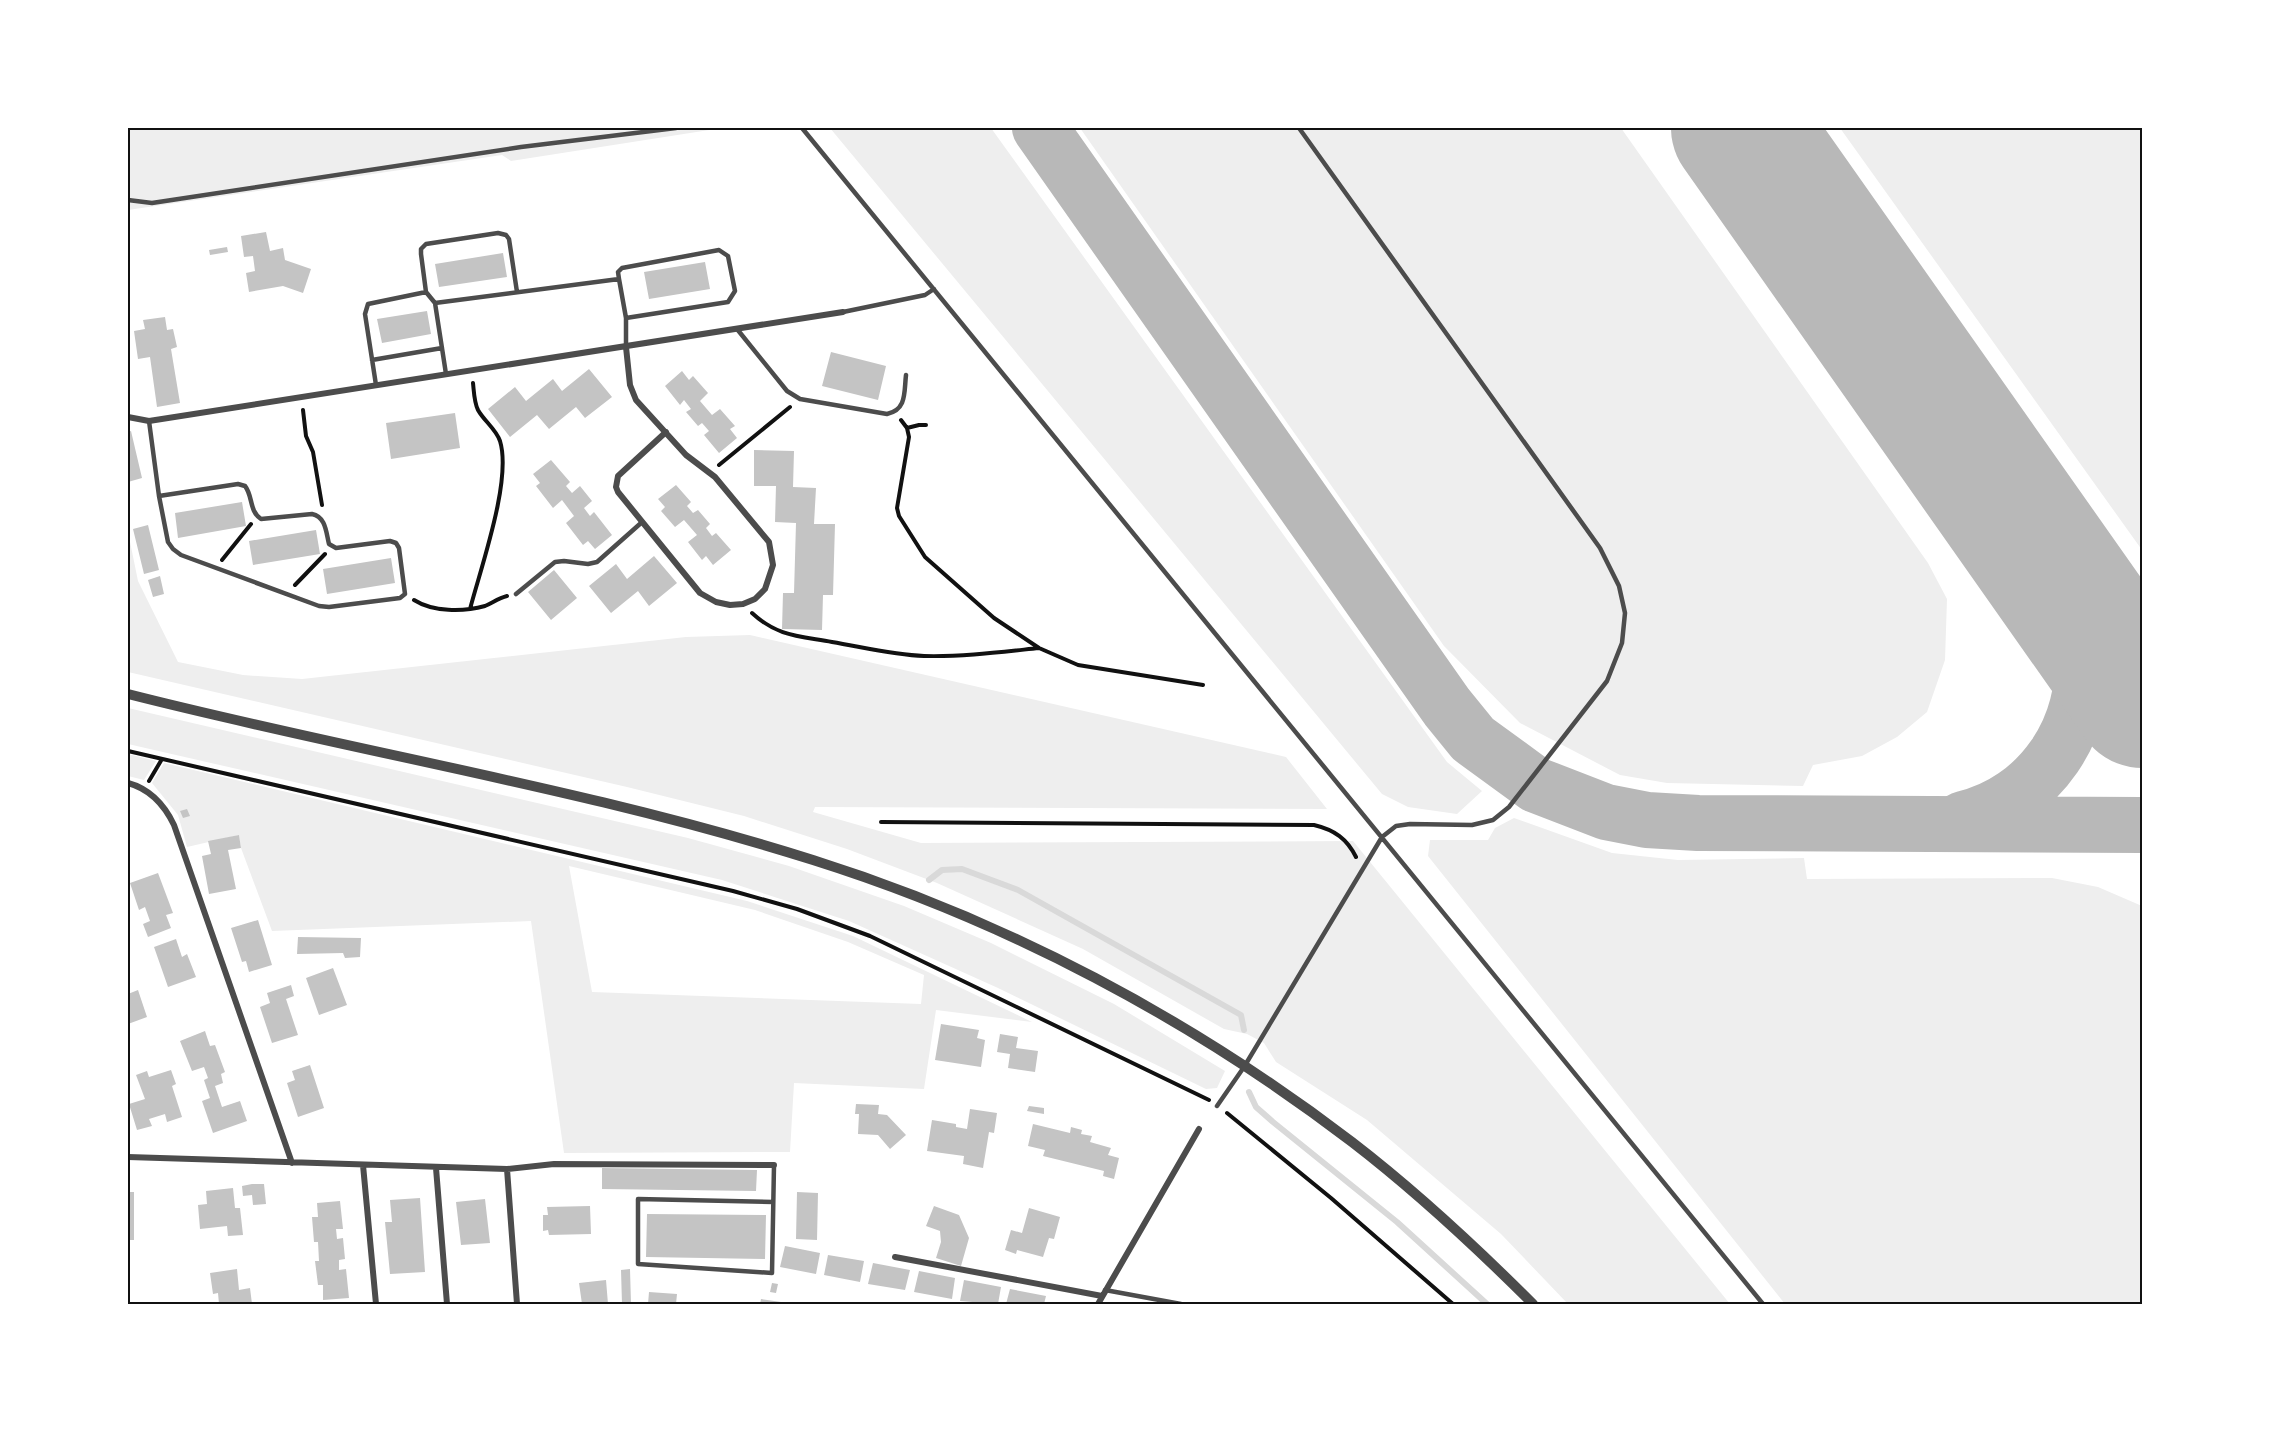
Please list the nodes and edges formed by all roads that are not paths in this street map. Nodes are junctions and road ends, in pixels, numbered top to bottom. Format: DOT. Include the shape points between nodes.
graph roads {
  1 [pos="676,128"];
  2 [pos="802,128"];
  3 [pos="1299,128"];
  4 [pos="128,200"];
  5 [pos="619,279"];
  6 [pos="934,289"];
  7 [pos="426,292"];
  8 [pos="517,292"];
  9 [pos="435,303"];
  10 [pos="843,312"];
  11 [pos="626,318"];
  12 [pos="738,329"];
  13 [pos="626,346"];
  14 [pos="442,348"];
  15 [pos="372,360"];
  16 [pos="446,374"];
  17 [pos="906,375"];
  18 [pos="376,385"];
  19 [pos="128,417"];
  20 [pos="149,421"];
  21 [pos="666,432"];
  22 [pos="159,496"];
  23 [pos="641,523"];
  24 [pos="516,594"];
  25 [pos="128,694"];
  26 [pos="128,783"];
  27 [pos="1382,837"];
  28 [pos="1244,1067"];
  29 [pos="1217,1106"];
  30 [pos="1198,1130"];
  31 [pos="128,1156"];
  32 [pos="292,1163"];
  33 [pos="363,1165"];
  34 [pos="774,1165"];
  35 [pos="436,1168"];
  36 [pos="507,1169"];
  37 [pos="773,1202"];
  38 [pos="895,1257"];
  39 [pos="1103,1293"];
  40 [pos="376,1305"];
  41 [pos="447,1305"];
  42 [pos="517,1305"];
  43 [pos="1098,1305"];
  44 [pos="1181,1305"];
  45 [pos="1533,1305"];
  46 [pos="1763,1305"];
  1 -- 4 [label="lane" via="152,203"];
  2 -- 6 [label="lane"];
  3 -- 27 [label="lane" via="1600,548 1618,586 1625,613 1622,643 1607,681 1509,807 1493,820 1472,825 1410,824 1396,826"];
  5 -- 8 [label="lane"];
  5 -- 11 [label="lane"];
  5 -- 11 [label="lane" via="622,268 719,250 728,256 735,291 728,302"];
  6 -- 10 [label="lane" via="924,295"];
  6 -- 27 [label="lane"];
  7 -- 8 [label="lane" via="421,254 426,244 498,233 509,239"];
  7 -- 9 [label="lane"];
  7 -- 15 [label="lane" via="368,304 365,314"];
  8 -- 9 [label="lane"];
  9 -- 14 [label="lane"];
  10 -- 12 [label="street"];
  11 -- 13 [label="lane"];
  12 -- 13 [label="street"];
  12 -- 17 [label="lane" via="787,391 800,399 887,414 896,412 902,407"];
  13 -- 16 [label="street"];
  13 -- 21 [label="street" via="632,393"];
  14 -- 15 [label="lane"];
  14 -- 16 [label="lane"];
  15 -- 18 [label="lane"];
  16 -- 18 [label="street"];
  18 -- 20 [label="street"];
  19 -- 20 [label="street"];
  20 -- 22 [label="lane"];
  21 -- 23 [label="street" via="616,481 618,492"];
  21 -- 23 [label="street" via="709,473 769,542 773,566 765,589 755,599 730,605 700,593"];
  22 -- 22 [label="lane" via="168,542 181,555 285,595 329,607 400,598 405,594 396,543 336,549 329,544 318,515 261,519 254,513 249,490 238,484"];
  23 -- 24 [label="lane" via="597,562 555,562"];
  25 -- 28 [label="street" via="630,809 816,861 992,927 1101,981"];
  26 -- 32 [label="street" via="144,789 162,804 174,825"];
  27 -- 28 [label="lane"];
  27 -- 46 [label="lane"];
  28 -- 29 [label="lane"];
  28 -- 45 [label="street" via="1362,1150 1439,1214"];
  30 -- 39 [label="street"];
  31 -- 32 [label="street"];
  32 -- 33 [label="street"];
  33 -- 35 [label="street"];
  33 -- 40 [label="street"];
  34 -- 36 [label="street" via="554,1164"];
  34 -- 37 [label="lane"];
  35 -- 36 [label="street"];
  35 -- 41 [label="street"];
  36 -- 42 [label="street"];
  37 -- 37 [label="lane" via="772,1273 638,1264 638,1199"];
  38 -- 39 [label="street"];
  39 -- 43 [label="street"];
  39 -- 44 [label="lane"];
}
